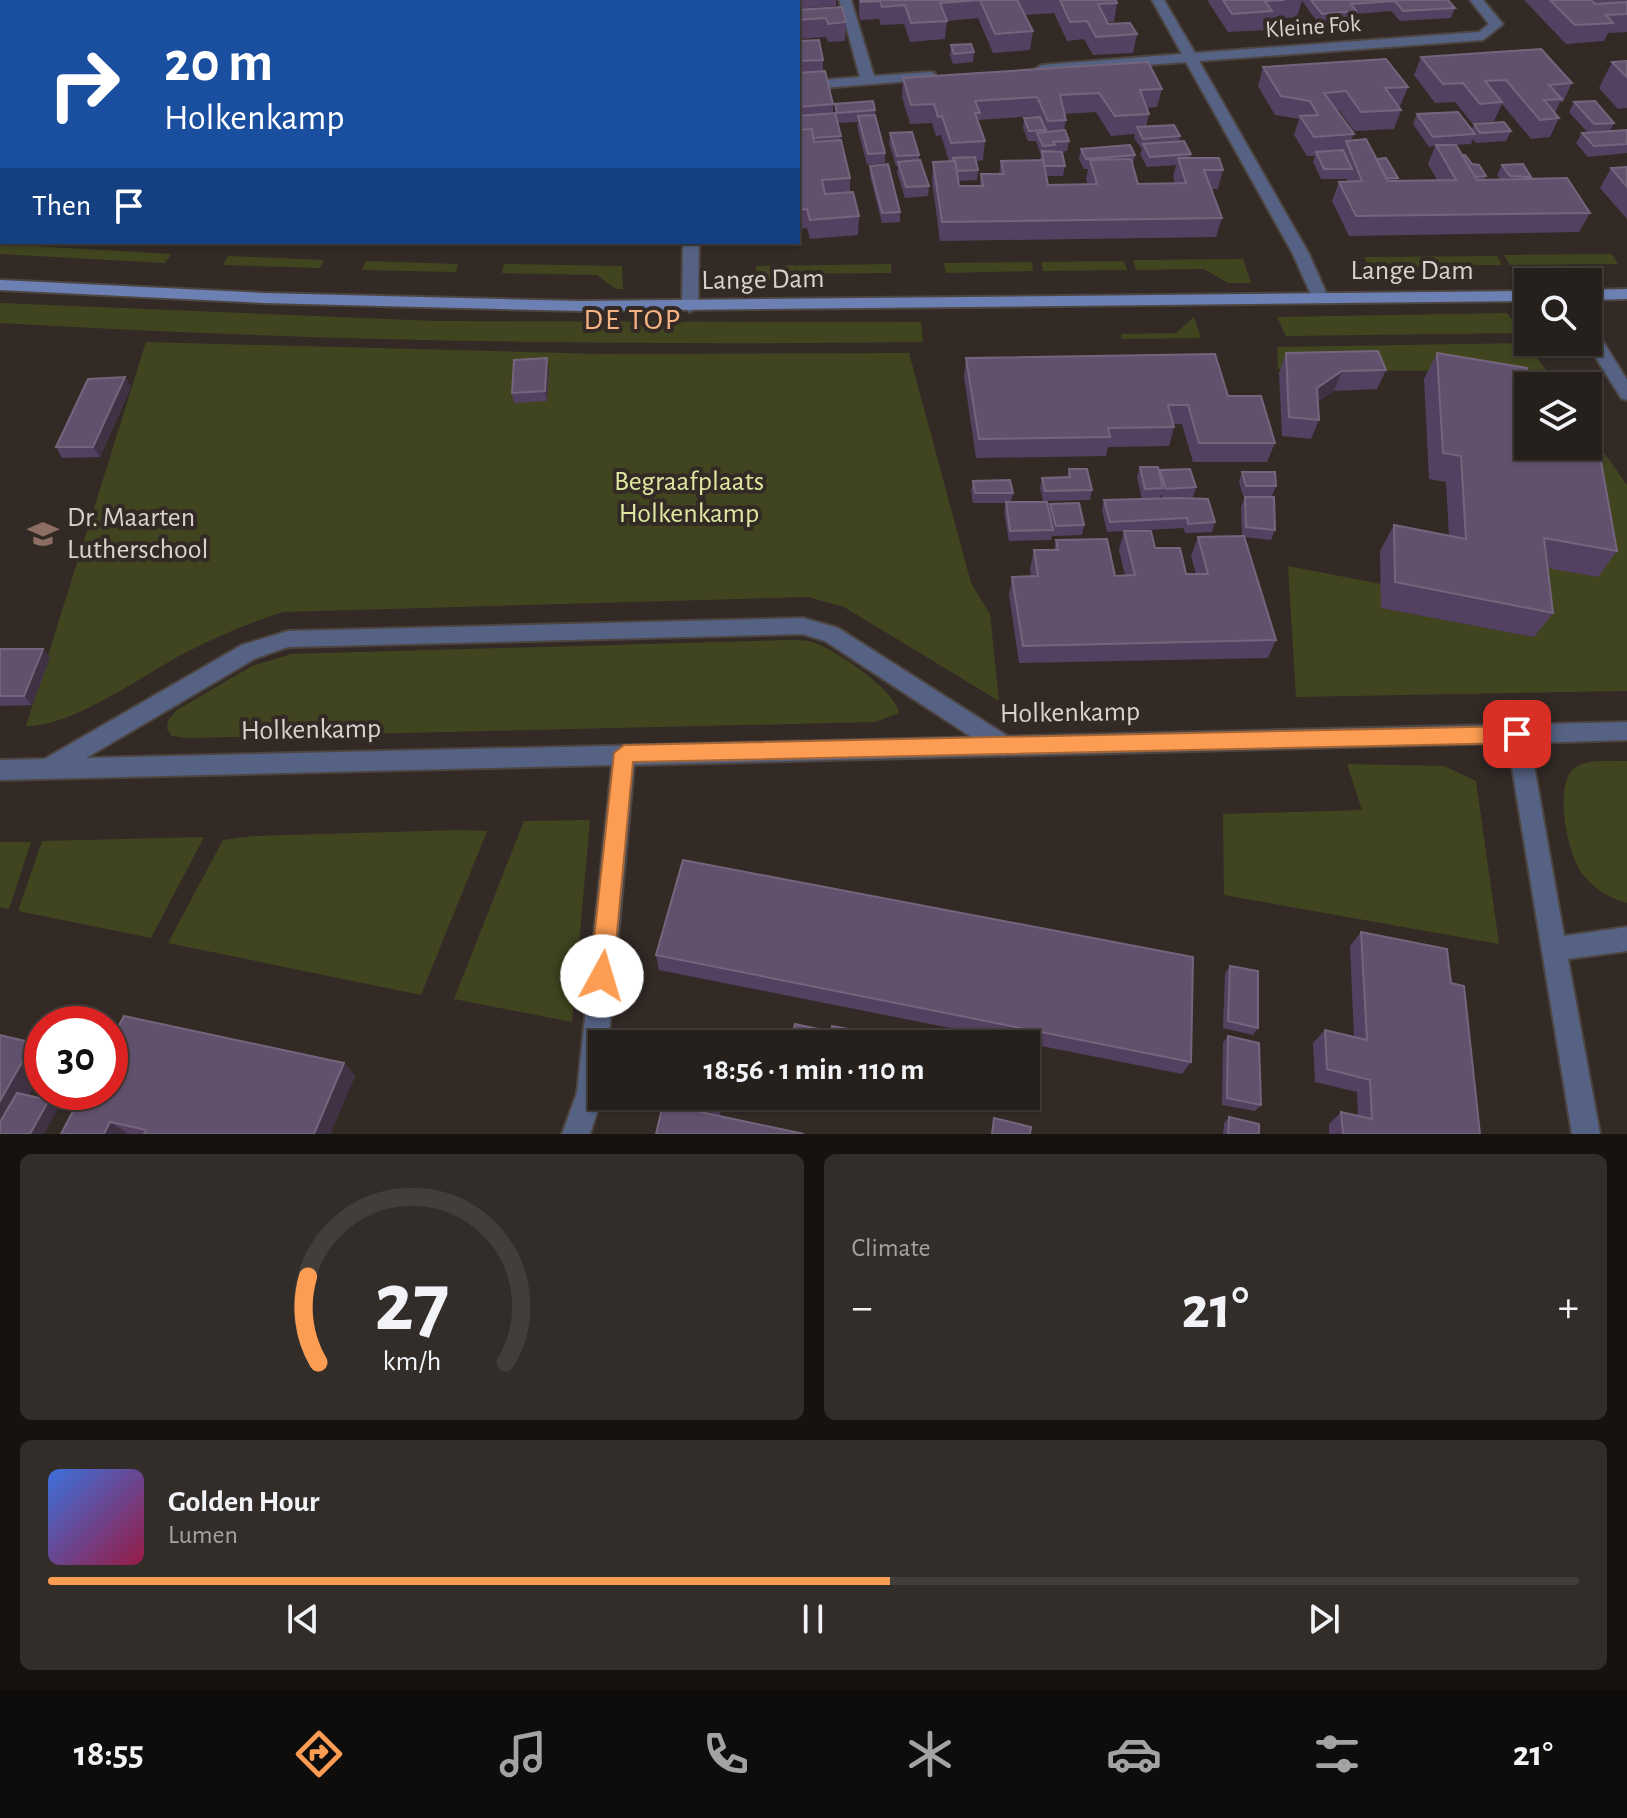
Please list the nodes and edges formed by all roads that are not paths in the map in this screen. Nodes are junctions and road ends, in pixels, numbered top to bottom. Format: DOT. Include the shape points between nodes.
graph roads {
  1 [pos="845,0"];
  2 [pos="1158,0"];
  3 [pos="1476,0"];
  4 [pos="1192,58"];
  5 [pos="1025,70"];
  6 [pos="946,75"];
  7 [pos="868,81"];
  8 [pos="800,86"];
  9 [pos="691,244"];
  10 [pos="0,285"];
  11 [pos="1627,294"];
  12 [pos="1602,295"];
  13 [pos="1514,296"];
  14 [pos="1320,297"];
  15 [pos="690,307"];
  16 [pos="1602,354"];
  17 [pos="1627,394"];
  18 [pos="1627,731"];
  19 [pos="1517,734"];
  20 [pos="1004,746"];
  21 [pos="624,753"];
  22 [pos="49,768"];
  23 [pos="0,770"];
  24 [pos="1627,939"];
  25 [pos="1556,949"];
  26 [pos="576,1134"];
  27 [pos="1586,1134"];
  1 -- 7 [label="street"];
  2 -- 4 [label="street"];
  3 -- 4 [label="street, Kleine Fok" via="1496,24 1483,36"];
  4 -- 5 [label="street, Kleine Fok"];
  4 -- 14 [label="street"];
  6 -- 7 [label="street"];
  7 -- 8 [label="street"];
  9 -- 15 [label="street"];
  10 -- 15 [label="street, Lange Dam" via="264,298"];
  11 -- 12 [label="street"];
  13 -- 14 [label="street, Lange Dam"];
  14 -- 15 [label="street, Lange Dam"];
  16 -- 17 [label="street"];
  18 -- 19 [label="street, Holkenkamp"];
  19 -- 20 [label="street, Holkenkamp"];
  19 -- 25 [label="street"];
  20 -- 21 [label="street, Holkenkamp"];
  20 -- 22 [label="street" via="831,634 803,626 288,639 249,651"];
  21 -- 22 [label="street, Holkenkamp"];
  21 -- 26 [label="street" via="590,1093"];
  22 -- 23 [label="street, Holkenkamp"];
  24 -- 25 [label="street"];
  25 -- 27 [label="street"];
}
